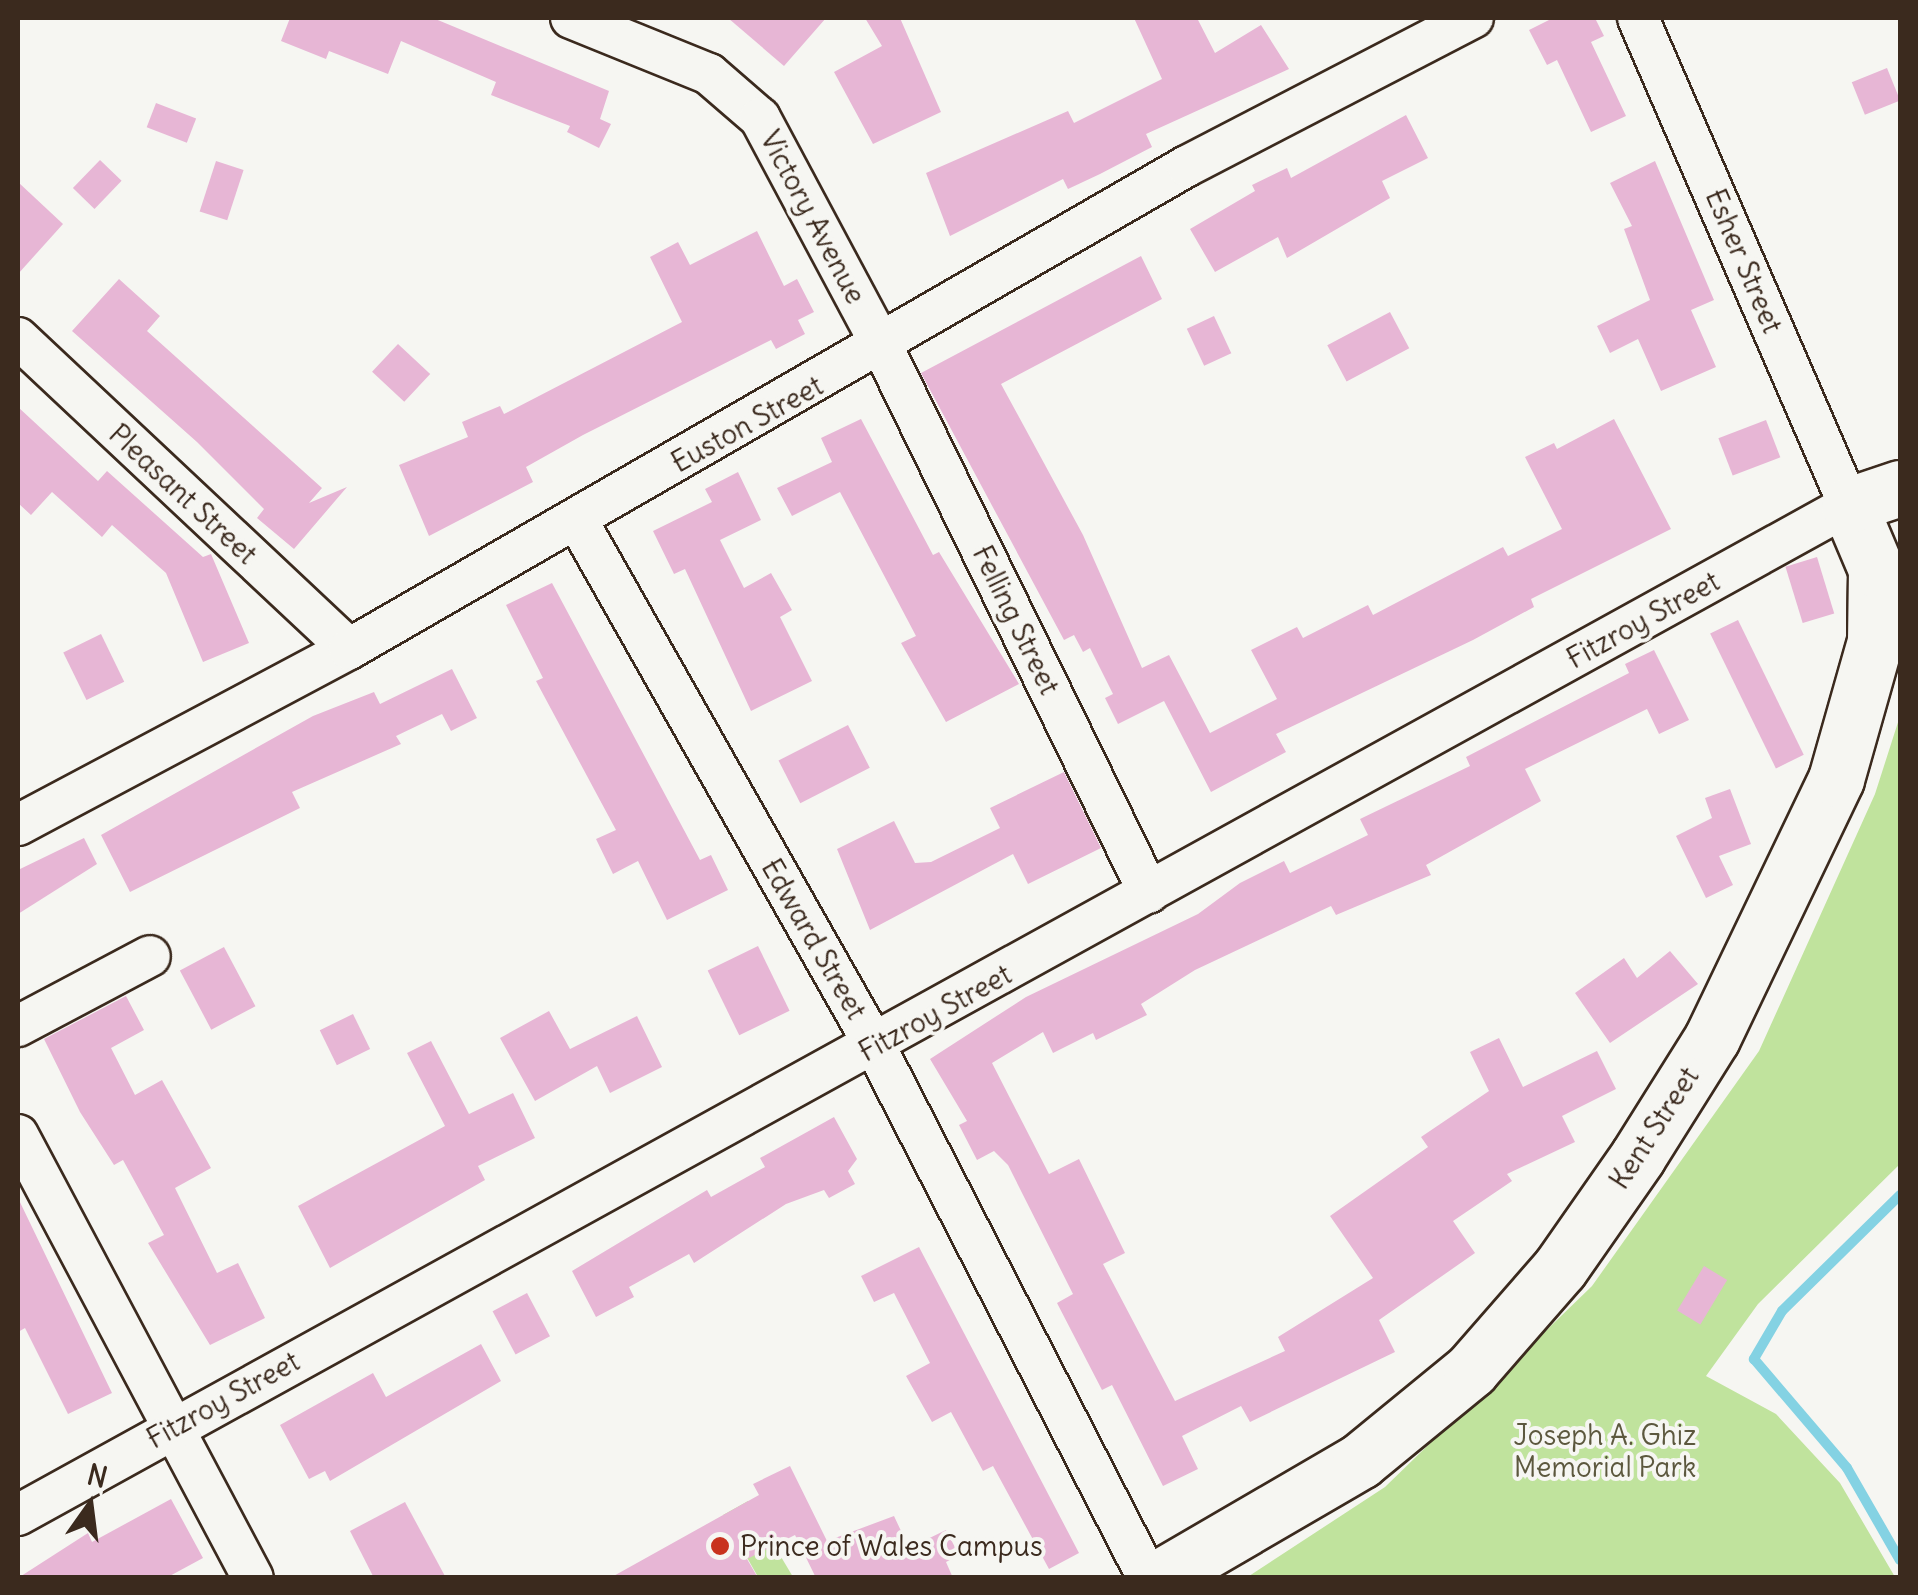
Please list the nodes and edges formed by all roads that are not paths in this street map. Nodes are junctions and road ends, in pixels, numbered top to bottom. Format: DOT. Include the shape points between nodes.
graph roads {
  1 [pos="571,18"];
  2 [pos="1473,18"];
  3 [pos="1638,18"];
  4 [pos="18,338"];
  5 [pos="882,348"];
  6 [pos="1900,488"];
  7 [pos="1849,504"];
  8 [pos="577,520"];
  9 [pos="349,649"];
  10 [pos="18,824"];
  11 [pos="1150,893"];
  12 [pos="150,956"];
  13 [pos="18,1026"];
  14 [pos="875,1046"];
  15 [pos="18,1135"];
  16 [pos="168,1429"];
  17 [pos="18,1515"];
  18 [pos="253,1578"];
  19 [pos="1148,1578"];
  20 [pos="1159,1578"];
  1 -- 5 [label="street, Victory Avenue" via="708,74 760,118"];
  2 -- 5 [label="street, Euston Street" via="1186,166"];
  3 -- 7 [label="street, Esher Street"];
  4 -- 9 [label="street, Pleasant Street"];
  5 -- 8 [label="street, Euston Street"];
  5 -- 11 [label="street, Felling Street"];
  6 -- 7 [label="street"];
  7 -- 11 [label="street, Fitzroy Street"];
  7 -- 20 [label="street, Kent Street" via="1876,568 1876,600 1875,641 1847,747 1712,1038 1638,1156 1560,1268 1471,1370 1360,1461"];
  8 -- 9 [label="street, Euston Street"];
  8 -- 14 [label="street, Edward Street"];
  9 -- 10 [label="street, Euston Street"];
  11 -- 14 [label="street, Fitzroy Street"];
  12 -- 13 [label="street"];
  14 -- 16 [label="street, Fitzroy Street"];
  14 -- 19 [label="street, Edward Street"];
  15 -- 16 [label="street"];
  16 -- 17 [label="street, Fitzroy Street"];
  16 -- 18 [label="street"];
}
